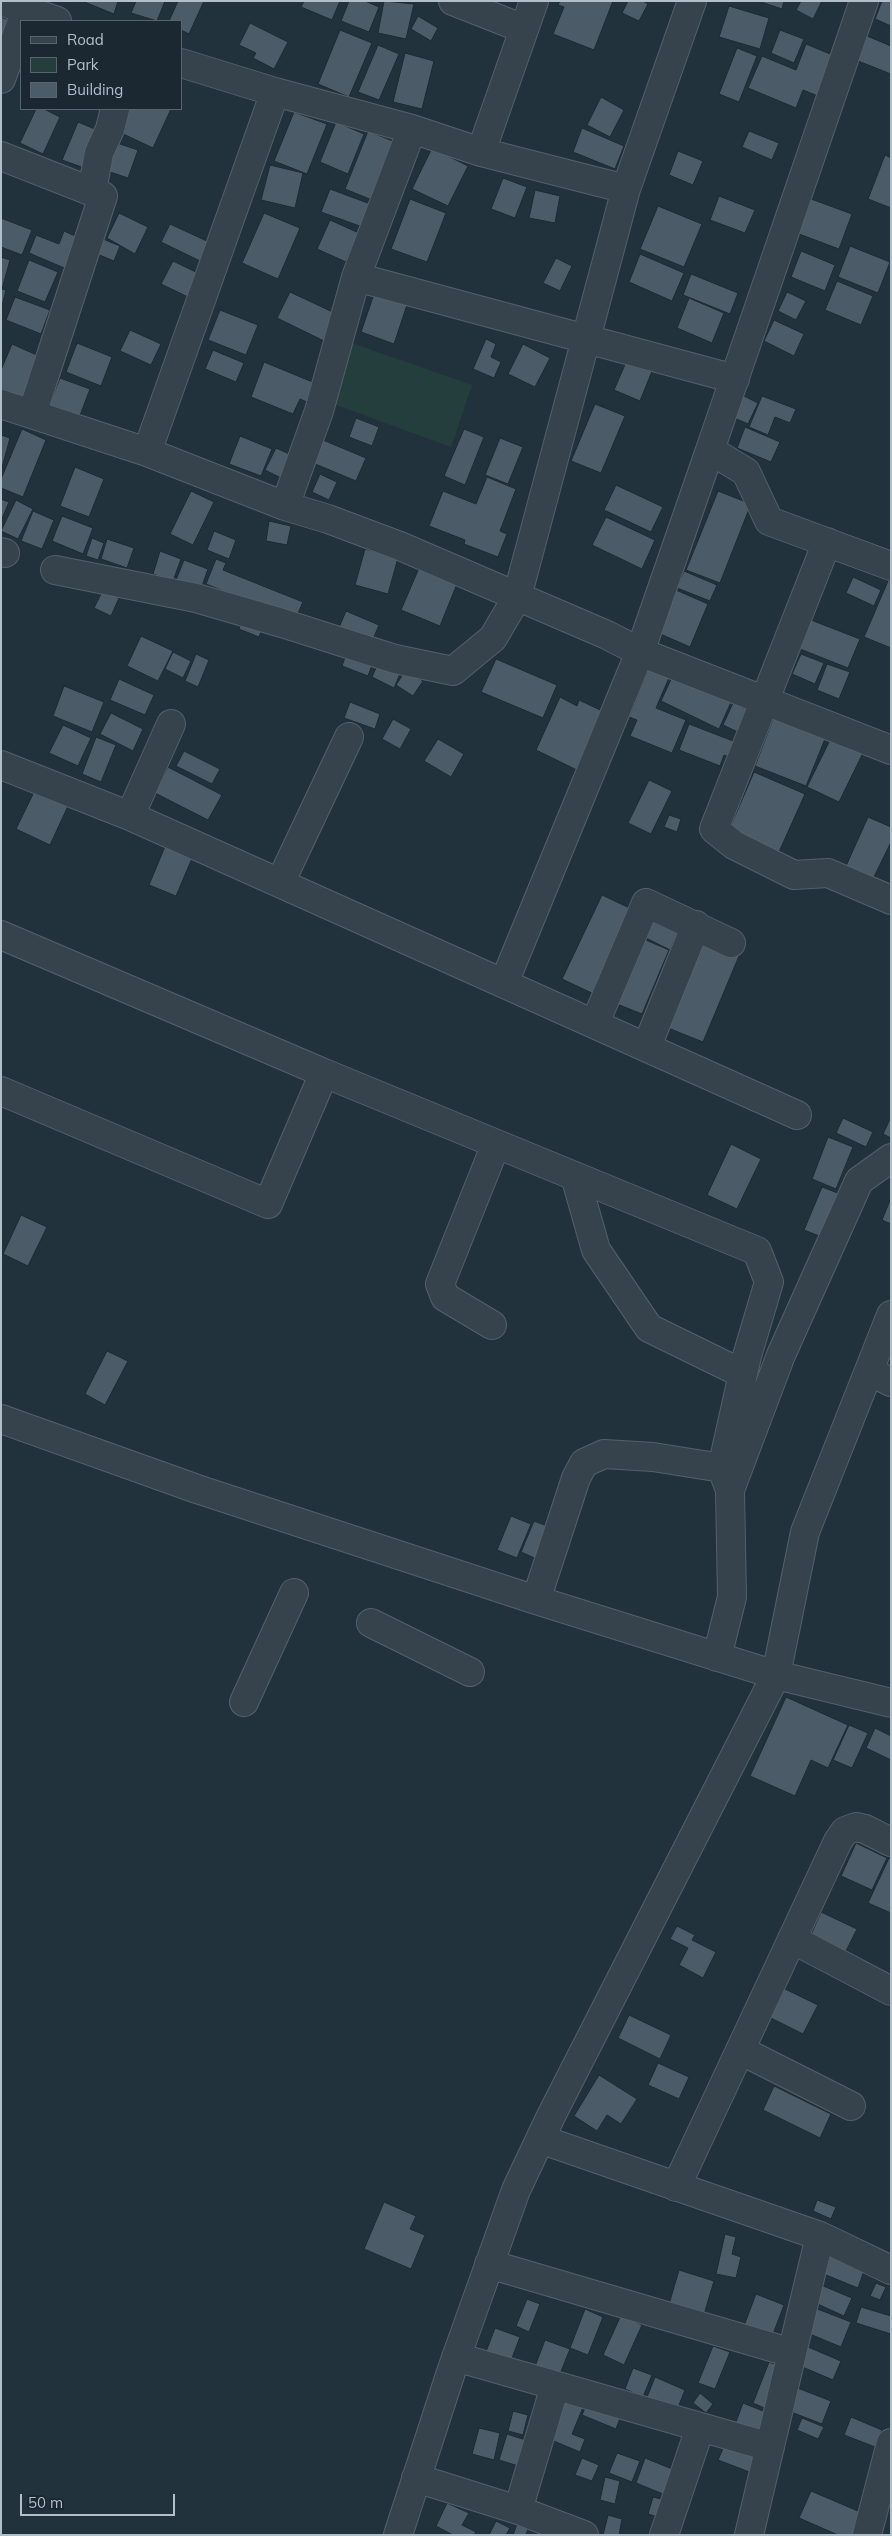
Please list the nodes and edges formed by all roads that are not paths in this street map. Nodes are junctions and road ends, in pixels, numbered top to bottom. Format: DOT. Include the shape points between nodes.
graph roads {
  1 [pos="453,1"];
  2 [pos="534,1"];
  3 [pos="692,1"];
  4 [pos="864,1"];
  5 [pos="20,12"];
  6 [pos="53,20"];
  7 [pos="524,30"];
  8 [pos="182,63"];
  9 [pos="1,79"];
  10 [pos="275,92"];
  11 [pos="115,110"];
  12 [pos="412,130"];
  13 [pos="481,152"];
  14 [pos="1,156"];
  15 [pos="626,188"];
  16 [pos="92,192"];
  17 [pos="356,277"];
  18 [pos="586,339"];
  19 [pos="735,379"];
  20 [pos="1,404"];
  21 [pos="32,414"];
  22 [pos="710,450"];
  23 [pos="147,452"];
  24 [pos="285,506"];
  25 [pos="827,542"];
  26 [pos="891,566"];
  27 [pos="55,570"];
  28 [pos="517,597"];
  29 [pos="640,652"];
  30 [pos="766,702"];
  31 [pos="171,724"];
  32 [pos="349,737"];
  33 [pos="891,750"];
  34 [pos="1,765"];
  35 [pos="130,816"];
  36 [pos="280,883"];
  37 [pos="891,900"];
  38 [pos="696,925"];
  39 [pos="1,935"];
  40 [pos="731,943"];
  41 [pos="504,983"];
  42 [pos="595,1023"];
  43 [pos="647,1046"];
  44 [pos="324,1073"];
  45 [pos="1,1091"];
  46 [pos="797,1115"];
  47 [pos="496,1144"];
  48 [pos="891,1158"];
  49 [pos="575,1176"];
  50 [pos="891,1315"];
  51 [pos="492,1325"];
  52 [pos="742,1374"];
  53 [pos="880,1377"];
  54 [pos="1,1419"];
  55 [pos="726,1479"];
  56 [pos="294,1593"];
  57 [pos="536,1600"];
  58 [pos="371,1623"];
  59 [pos="717,1657"];
  60 [pos="470,1672"];
  61 [pos="776,1674"];
  62 [pos="244,1702"];
  63 [pos="891,1703"];
  64 [pos="891,1842"];
  65 [pos="792,1939"];
  66 [pos="891,1991"];
  67 [pos="740,2050"];
  68 [pos="851,2106"];
  69 [pos="540,2139"];
  70 [pos="676,2187"];
  71 [pos="820,2236"];
  72 [pos="489,2264"];
  73 [pos="891,2270"];
  74 [pos="792,2353"];
  75 [pos="456,2357"];
  76 [pos="555,2386"];
  77 [pos="700,2428"];
  78 [pos="891,2443"];
  79 [pos="770,2447"];
  80 [pos="416,2478"];
  81 [pos="518,2510"];
  82 [pos="398,2535"];
  83 [pos="584,2535"];
  84 [pos="664,2535"];
  85 [pos="749,2535"];
  86 [pos="867,2535"];
  1 -- 7 [label="street"];
  2 -- 7 [label="street"];
  3 -- 15 [label="street"];
  4 -- 19 [label="street"];
  5 -- 6 [label="street"];
  5 -- 9 [label="street"];
  7 -- 13 [label="street"];
  8 -- 10 [label="street"];
  10 -- 12 [label="street"];
  10 -- 23 [label="street"];
  11 -- 16 [label="street" via="100,153"];
  12 -- 13 [label="street"];
  12 -- 17 [label="street"];
  13 -- 15 [label="street"];
  14 -- 16 [label="street"];
  15 -- 18 [label="street"];
  16 -- 21 [label="street" via="103,196"];
  17 -- 18 [label="street"];
  17 -- 24 [label="street" via="319,410"];
  18 -- 19 [label="street"];
  18 -- 28 [label="street"];
  19 -- 22 [label="street"];
  20 -- 21 [label="street"];
  21 -- 23 [label="street"];
  22 -- 25 [label="street" via="746,472 769,521"];
  22 -- 29 [label="street"];
  23 -- 24 [label="street"];
  24 -- 28 [label="street" via="373,536"];
  25 -- 26 [label="street"];
  25 -- 30 [label="street"];
  27 -- 28 [label="street" via="196,598 395,659 453,671 493,638"];
  28 -- 29 [label="street"];
  29 -- 30 [label="street"];
  29 -- 41 [label="street"];
  30 -- 33 [label="street"];
  30 -- 37 [label="street" via="714,829 734,845 794,875 828,873"];
  31 -- 35 [label="street"];
  32 -- 36 [label="street"];
  34 -- 35 [label="street"];
  35 -- 36 [label="street"];
  36 -- 41 [label="street"];
  38 -- 40 [label="street"];
  38 -- 42 [label="street" via="646,903"];
  38 -- 43 [label="street"];
  39 -- 44 [label="street"];
  41 -- 42 [label="street"];
  42 -- 43 [label="street"];
  43 -- 46 [label="street"];
  44 -- 45 [label="street" via="268,1204"];
  44 -- 47 [label="street"];
  47 -- 49 [label="street"];
  47 -- 51 [label="street" via="440,1284 445,1297"];
  48 -- 55 [label="street" via="859,1181"];
  49 -- 52 [label="street" via="596,1250 650,1328"];
  49 -- 52 [label="street" via="757,1251 770,1282"];
  50 -- 53 [label="street"];
  52 -- 55 [label="street"];
  53 -- 61 [label="street" via="805,1532"];
  54 -- 57 [label="street" via="197,1489"];
  55 -- 57 [label="street" via="653,1457 604,1454 584,1463 576,1478"];
  55 -- 59 [label="street" via="732,1597"];
  56 -- 62 [label="street"];
  57 -- 59 [label="street"];
  58 -- 60 [label="street"];
  59 -- 61 [label="street"];
  61 -- 63 [label="street"];
  61 -- 69 [label="street"];
  64 -- 65 [label="street" via="865,1829 845,1831"];
  65 -- 66 [label="street"];
  65 -- 67 [label="street"];
  67 -- 68 [label="street"];
  67 -- 70 [label="street"];
  69 -- 70 [label="street"];
  69 -- 72 [label="street" via="516,2190"];
  70 -- 71 [label="street"];
  71 -- 73 [label="street"];
  71 -- 74 [label="street"];
  72 -- 74 [label="street"];
  72 -- 75 [label="street"];
  74 -- 79 [label="street"];
  75 -- 76 [label="street"];
  75 -- 80 [label="street"];
  76 -- 77 [label="street"];
  76 -- 81 [label="street"];
  77 -- 79 [label="street"];
  77 -- 84 [label="street"];
  78 -- 86 [label="street"];
  79 -- 85 [label="street"];
  80 -- 81 [label="street"];
  80 -- 82 [label="street"];
  81 -- 83 [label="street"];
}
